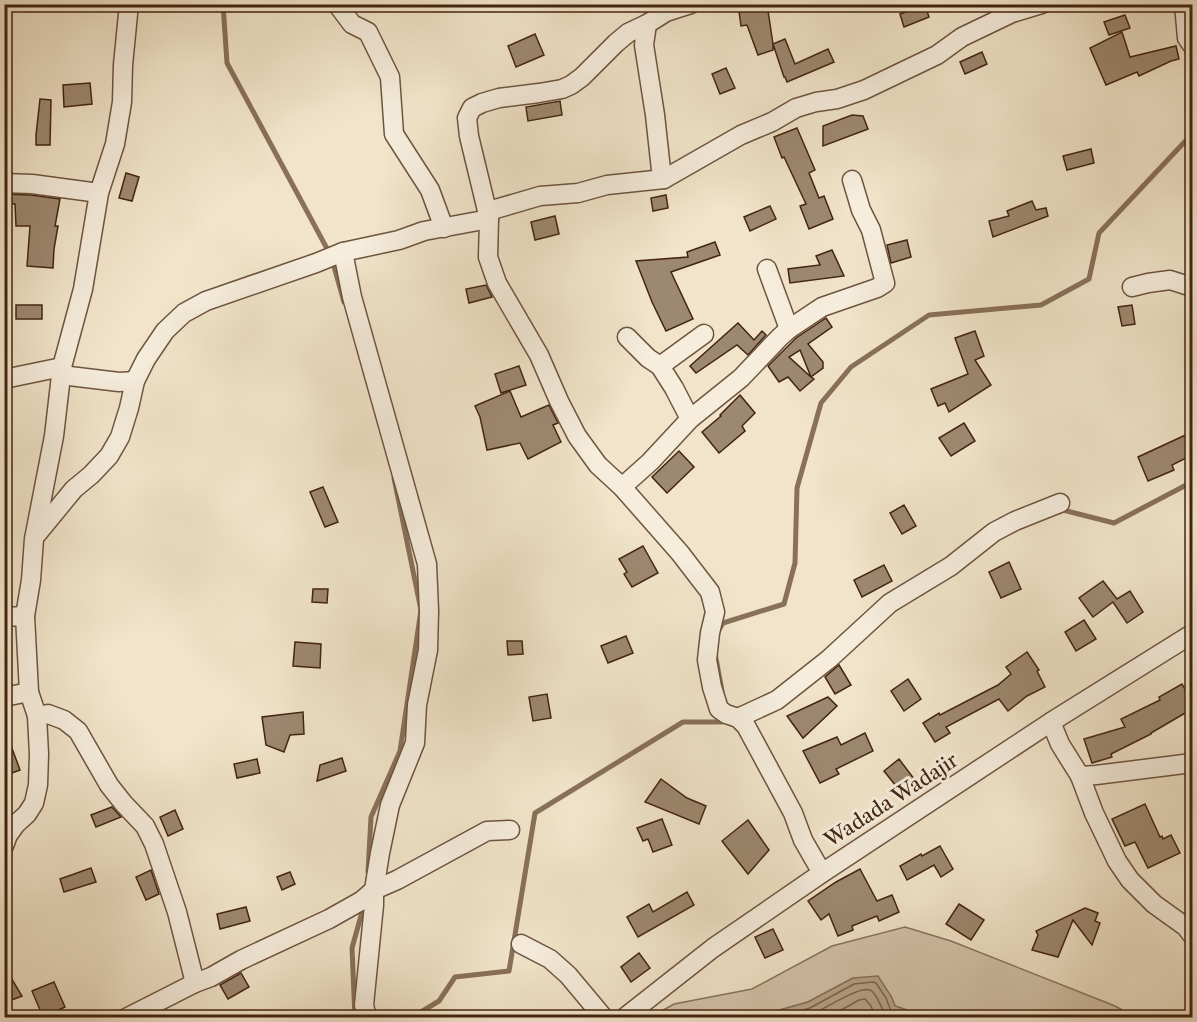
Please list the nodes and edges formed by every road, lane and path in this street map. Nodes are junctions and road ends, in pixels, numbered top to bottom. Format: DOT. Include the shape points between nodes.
graph roads {
  1 [pos="129,4"];
  2 [pos="337,4"];
  3 [pos="691,4"];
  4 [pos="1042,4"];
  5 [pos="1184,4"];
  6 [pos="652,15"];
  7 [pos="1192,45"];
  8 [pos="664,179"];
  9 [pos="852,180"];
  10 [pos="4,183"];
  11 [pos="99,193"];
  12 [pos="488,213"];
  13 [pos="444,228"];
  14 [pos="343,252"];
  15 [pos="767,269"];
  16 [pos="1132,287"];
  17 [pos="1192,287"];
  18 [pos="789,329"];
  19 [pos="704,334"];
  20 [pos="627,337"];
  21 [pos="660,366"];
  22 [pos="61,371"];
  23 [pos="4,379"];
  24 [pos="135,381"];
  25 [pos="690,419"];
  26 [pos="622,487"];
  27 [pos="1060,503"];
  28 [pos="33,539"];
  29 [pos="26,616"];
  30 [pos="4,617"];
  31 [pos="1192,634"];
  32 [pos="29,692"];
  33 [pos="4,697"];
  34 [pos="37,716"];
  35 [pos="738,718"];
  36 [pos="1051,722"];
  37 [pos="1192,763"];
  38 [pos="1080,776"];
  39 [pos="510,830"];
  40 [pos="4,846"];
  41 [pos="822,873"];
  42 [pos="374,890"];
  43 [pos="1192,935"];
  44 [pos="521,944"];
  45 [pos="195,983"];
  46 [pos="126,1017"];
  47 [pos="367,1017"];
  48 [pos="604,1017"];
  49 [pos="624,1017"];
  1 -- 11 [label="street" via="122,102 115,144"];
  2 -- 13 [label="street" via="352,24 368,32 390,77 394,134 430,190"];
  3 -- 6 [label="street"];
  4 -- 8 [label="street" via="1012,13 962,37 937,55 864,90 796,108"];
  5 -- 7 [label="street" via="1187,38"];
  6 -- 8 [label="street" via="644,45"];
  6 -- 12 [label="street" via="571,85 500,98 472,108 467,118 469,136"];
  8 -- 12 [label="street" via="540,196"];
  9 -- 18 [label="street" via="885,283 822,307"];
  10 -- 11 [label="street"];
  11 -- 22 [label="street" via="84,289"];
  12 -- 13 [label="street"];
  12 -- 26 [label="street" via="488,256 496,283 539,355 577,436 598,465"];
  13 -- 14 [label="street"];
  14 -- 24 [label="street" via="184,313 165,331"];
  14 -- 42 [label="street" via="352,297 427,564 428,650 417,705 415,742 390,805"];
  15 -- 18 [label="street"];
  16 -- 17 [label="street" via="1170,280"];
  18 -- 25 [label="street" via="741,378"];
  19 -- 21 [label="street"];
  20 -- 21 [label="street"];
  21 -- 25 [label="street"];
  22 -- 23 [label="street"];
  22 -- 24 [label="street" via="119,382"];
  22 -- 28 [label="street" via="54,436"];
  24 -- 28 [label="street" via="120,437 109,456 74,489"];
  25 -- 26 [label="street"];
  26 -- 35 [label="street" via="710,592 715,612 706,660 719,709"];
  27 -- 35 [label="street" via="994,532 951,566 890,603 777,700"];
  28 -- 29 [label="street"];
  29 -- 30 [label="street"];
  29 -- 32 [label="street"];
  31 -- 36 [label="street, Wadada Wadajir"];
  32 -- 33 [label="street"];
  32 -- 34 [label="street"];
  34 -- 40 [label="street" via="38,785 34,803"];
  34 -- 45 [label="street" via="48,714 78,731 109,785 145,826 177,912"];
  35 -- 41 [label="street" via="772,773"];
  36 -- 38 [label="street"];
  36 -- 41 [label="street, Wadada Wadajir"];
  37 -- 38 [label="street"];
  38 -- 43 [label="street" via="1117,861 1130,880"];
  39 -- 42 [label="street" via="487,831"];
  41 -- 49 [label="street, Wadada Wadajir" via="713,948"];
  42 -- 45 [label="street" via="329,919"];
  42 -- 47 [label="street" via="364,1005"];
  44 -- 48 [label="street" via="550,959"];
  45 -- 46 [label="street"];
}
